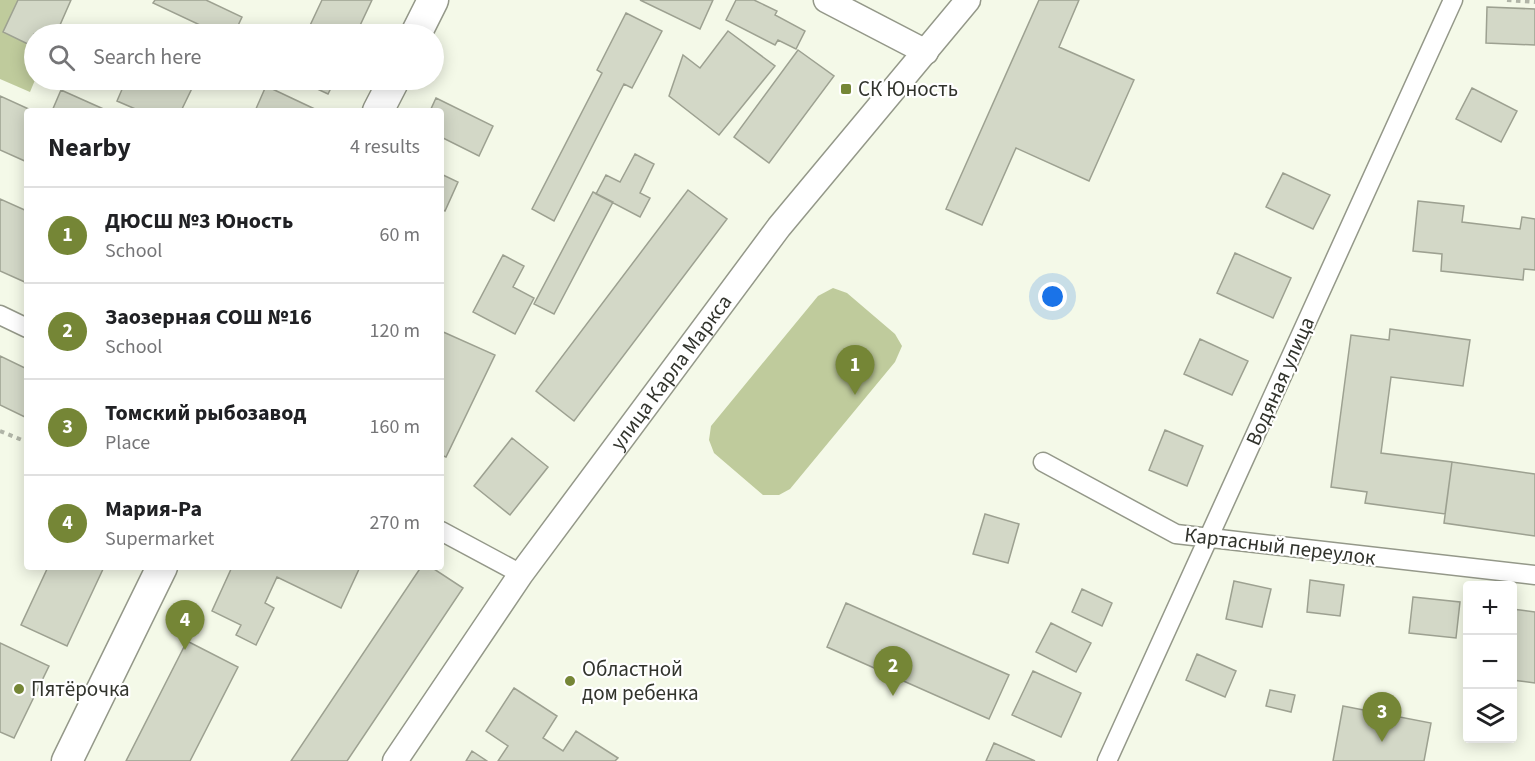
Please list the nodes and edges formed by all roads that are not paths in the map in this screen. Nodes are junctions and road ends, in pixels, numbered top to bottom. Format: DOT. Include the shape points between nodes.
graph roads {
  1 [pos="433,0"];
  2 [pos="826,0"];
  3 [pos="968,0"];
  4 [pos="1453,0"];
  5 [pos="421,24"];
  6 [pos="926,52"];
  7 [pos="389,90"];
  8 [pos="380,108"];
  9 [pos="0,315"];
  10 [pos="24,327"];
  11 [pos="1043,462"];
  12 [pos="444,533"];
  13 [pos="1209,538"];
  14 [pos="161,570"];
  15 [pos="521,574"];
  16 [pos="1535,575"];
  17 [pos="67,761"];
  18 [pos="395,761"];
  19 [pos="1107,761"];
  1 -- 5 [label="main road"];
  2 -- 6 [label="street"];
  3 -- 6 [label="street, улица Карла Маркса"];
  4 -- 13 [label="street, Водяная улица"];
  6 -- 15 [label="street, улица Карла Маркса" via="779,227"];
  7 -- 8 [label="main road"];
  9 -- 10 [label="street"];
  11 -- 13 [label="street, Картасный переулок" via="1176,534"];
  12 -- 15 [label="street"];
  13 -- 16 [label="street, Картасный переулок"];
  13 -- 19 [label="street, Водяная улица"];
  14 -- 17 [label="main road"];
  15 -- 18 [label="street, улица Карла Маркса"];
}
